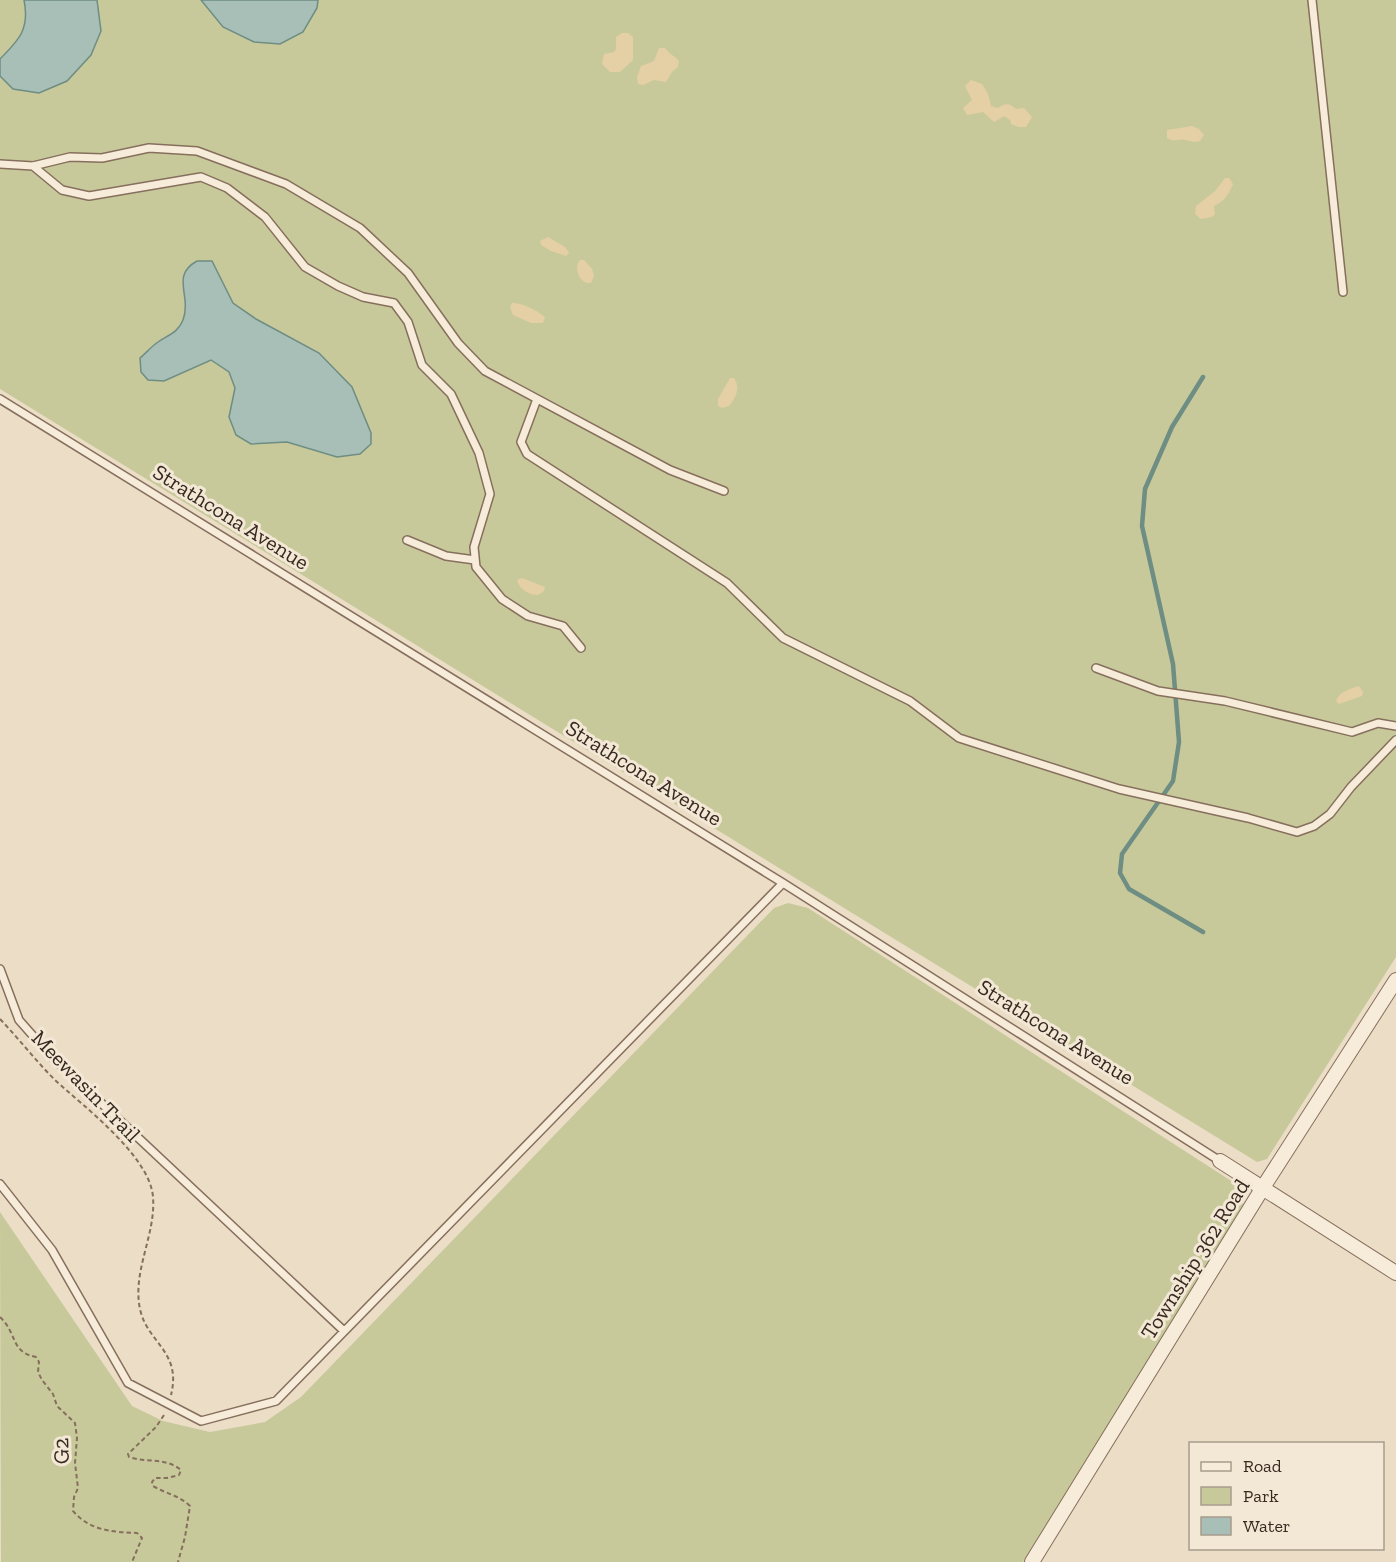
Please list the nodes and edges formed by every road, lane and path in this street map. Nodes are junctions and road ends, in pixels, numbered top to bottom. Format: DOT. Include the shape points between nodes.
graph roads {
  1 [pos="1312,0"];
  2 [pos="0,164"];
  3 [pos="33,166"];
  4 [pos="1343,292"];
  5 [pos="0,399"];
  6 [pos="537,399"];
  7 [pos="724,491"];
  8 [pos="407,540"];
  9 [pos="475,560"];
  10 [pos="581,648"];
  11 [pos="1096,669"];
  12 [pos="1396,726"];
  13 [pos="1396,740"];
  14 [pos="783,883"];
  15 [pos="0,969"];
  16 [pos="1396,980"];
  17 [pos="0,1019"];
  18 [pos="1220,1161"];
  19 [pos="0,1184"];
  20 [pos="1262,1189"];
  21 [pos="1396,1273"];
  22 [pos="0,1317"];
  23 [pos="344,1331"];
  24 [pos="169,1404"];
  25 [pos="132,1562"];
  26 [pos="178,1562"];
  27 [pos="1032,1562"];
  1 -- 4 [label="lane"];
  2 -- 3 [label="lane"];
  3 -- 6 [label="lane" via="70,157 102,158 149,148 197,152 286,184 360,228 408,273 458,343 485,371"];
  3 -- 9 [label="lane" via="62,190 88,196 201,177 226,188 265,217 305,267 363,297 394,303 408,322 422,365 451,394 479,453 490,494 474,548"];
  5 -- 14 [label="lane, Strathcona Avenue"];
  6 -- 7 [label="lane" via="670,470"];
  6 -- 13 [label="lane" via="521,442 527,454 727,583 783,638 910,701 959,738 1119,789 1297,832 1330,814"];
  8 -- 9 [label="lane" via="446,556"];
  9 -- 10 [label="lane" via="476,567 502,599 528,616 563,626"];
  11 -- 12 [label="lane" via="1158,692 1225,701 1352,732 1378,723"];
  14 -- 18 [label="lane, Strathcona Avenue"];
  14 -- 23 [label="lane"];
  15 -- 23 [label="lane" via="19,1020 49,1054"];
  16 -- 20 [label="street, Township 362 Road"];
  17 -- 24 [label="path, Meewasin Trail" via="54,1078 114,1132 148,1178 153,1213 137,1294 141,1313 174,1373"];
  18 -- 20 [label="street, Strathcona Avenue"];
  19 -- 24 [label="lane" via="52,1250 128,1383"];
  20 -- 21 [label="street, Strathcona Avenue"];
  20 -- 27 [label="street, Township 362 Road"];
  22 -- 25 [label="path, G2" via="15,1337 17,1348 36,1357 38,1372 57,1406 75,1423 78,1488 73,1511 90,1525 112,1532 137,1533 142,1538"];
  23 -- 24 [label="lane" via="276,1401 201,1421"];
  24 -- 26 [label="path, Meewasin Trail" via="156,1427 128,1454 138,1460 168,1462 181,1470 179,1475 155,1478 152,1482 162,1492 182,1498 190,1506"];
}
